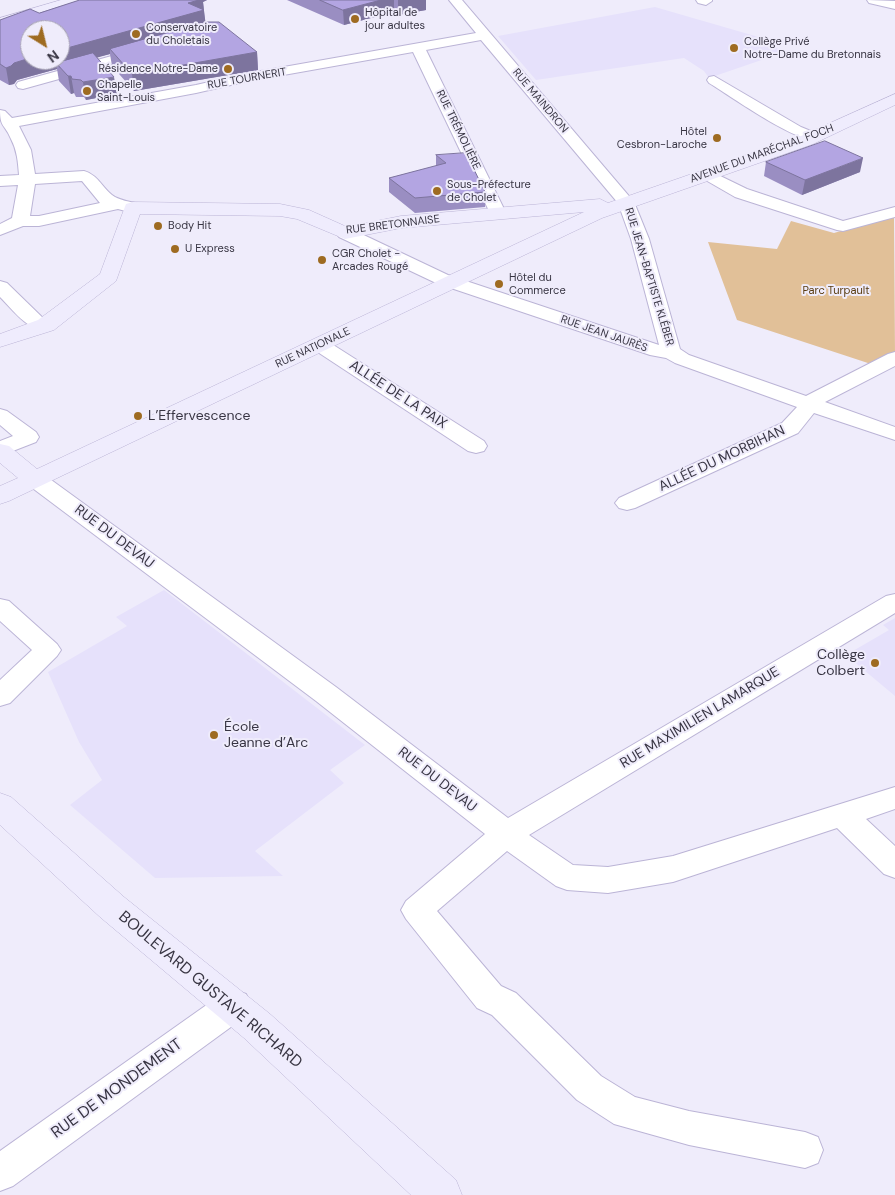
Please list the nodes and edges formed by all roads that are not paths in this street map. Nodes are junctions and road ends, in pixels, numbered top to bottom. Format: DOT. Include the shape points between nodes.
graph roads {
  1 [pos="61,0"];
  2 [pos="76,0"];
  3 [pos="454,0"];
  4 [pos="873,0"];
  5 [pos="895,5"];
  6 [pos="0,21"];
  7 [pos="485,35"];
  8 [pos="157,47"];
  9 [pos="416,48"];
  10 [pos="100,63"];
  11 [pos="714,80"];
  12 [pos="23,85"];
  13 [pos="895,99"];
  14 [pos="132,100"];
  15 [pos="5,118"];
  16 [pos="813,137"];
  17 [pos="708,175"];
  18 [pos="26,178"];
  19 [pos="3,180"];
  20 [pos="626,202"];
  21 [pos="125,206"];
  22 [pos="895,212"];
  23 [pos="498,213"];
  24 [pos="20,221"];
  25 [pos="0,230"];
  26 [pos="345,234"];
  27 [pos="453,283"];
  28 [pos="0,287"];
  29 [pos="46,325"];
  30 [pos="0,341"];
  31 [pos="320,345"];
  32 [pos="671,352"];
  33 [pos="895,358"];
  34 [pos="810,404"];
  35 [pos="0,415"];
  36 [pos="895,434"];
  37 [pos="476,446"];
  38 [pos="0,450"];
  39 [pos="36,478"];
  40 [pos="0,496"];
  41 [pos="627,503"];
  42 [pos="895,602"];
  43 [pos="0,607"];
  44 [pos="0,696"];
  45 [pos="895,798"];
  46 [pos="0,806"];
  47 [pos="842,815"];
  48 [pos="506,834"];
  49 [pos="895,865"];
  50 [pos="234,1005"];
  51 [pos="805,1150"];
  52 [pos="0,1173"];
  53 [pos="441,1195"];
  1 -- 6 [label="street"];
  2 -- 6 [label="street"];
  3 -- 7 [label="street, RUE MAINDRON"];
  4 -- 5 [label="street"];
  7 -- 9 [label="street, RUE TOURNERIT"];
  7 -- 20 [label="street, RUE MAINDRON"];
  8 -- 10 [label="street"];
  9 -- 14 [label="street, RUE TOURNERIT"];
  9 -- 23 [label="street, RUE TRÉMOLIÈRE"];
  10 -- 12 [label="street"];
  10 -- 14 [label="street"];
  11 -- 16 [label="street"];
  13 -- 16 [label="street, AVENUE DU MARÉCHAL FOCH"];
  14 -- 15 [label="street, RUE TOURNERIT"];
  15 -- 18 [label="street" via="15,129 24,151 28,166"];
  16 -- 17 [label="street, AVENUE DU MARÉCHAL FOCH"];
  17 -- 20 [label="street, AVENUE DU MARÉCHAL FOCH"];
  17 -- 22 [label="street" via="763,201 843,226"];
  18 -- 19 [label="street"];
  18 -- 21 [label="street" via="84,176 107,200"];
  18 -- 24 [label="street"];
  20 -- 23 [label="street, RUE BRETONNAISE"];
  20 -- 27 [label="street, RUE NATIONALE"];
  20 -- 32 [label="street, RUE JEAN-BAPTISTE KLÉBER"];
  21 -- 24 [label="street" via="39,221"];
  21 -- 26 [label="street, RUE BRETONNAISE" via="280,210 302,214"];
  21 -- 29 [label="street" via="109,277"];
  23 -- 26 [label="street, RUE BRETONNAISE" via="401,222"];
  24 -- 25 [label="street"];
  26 -- 27 [label="street, RUE JEAN JAURÈS"];
  27 -- 31 [label="street, RUE NATIONALE"];
  27 -- 32 [label="street, RUE JEAN JAURÈS" via="657,351"];
  28 -- 29 [label="street" via="37,323"];
  29 -- 30 [label="street"];
  31 -- 37 [label="street, ALLÉE DE LA PAIX"];
  31 -- 39 [label="street, RUE NATIONALE"];
  32 -- 34 [label="street, RUE JEAN JAURÈS" via="682,359"];
  33 -- 34 [label="street"];
  34 -- 36 [label="street, RUE JEAN JAURÈS"];
  34 -- 41 [label="street, ALLÉE DU MORBIHAN" via="790,428"];
  35 -- 38 [label="street" via="28,437"];
  38 -- 39 [label="street"];
  39 -- 40 [label="street, RUE NATIONALE"];
  39 -- 48 [label="street, RUE DU DEVAU" via="326,694"];
  42 -- 48 [label="street, RUE MAXIMILIEN LAMARQUE"];
  43 -- 44 [label="street" via="48,650"];
  45 -- 47 [label="street, RUE DU DEVAU"];
  46 -- 50 [label="street, BOULEVARD GUSTAVE RICHARD" via="112,907"];
  47 -- 48 [label="street, RUE DU DEVAU" via="673,869 608,880 567,877"];
  47 -- 49 [label="street"];
  48 -- 51 [label="street, RUE MAXIMILIEN LAMARQUE" via="417,910 489,998 504,1004 588,1088 627,1112 689,1128"];
  50 -- 52 [label="street, RUE DE MONDEMENT"];
  50 -- 53 [label="street, BOULEVARD GUSTAVE RICHARD"];
}
